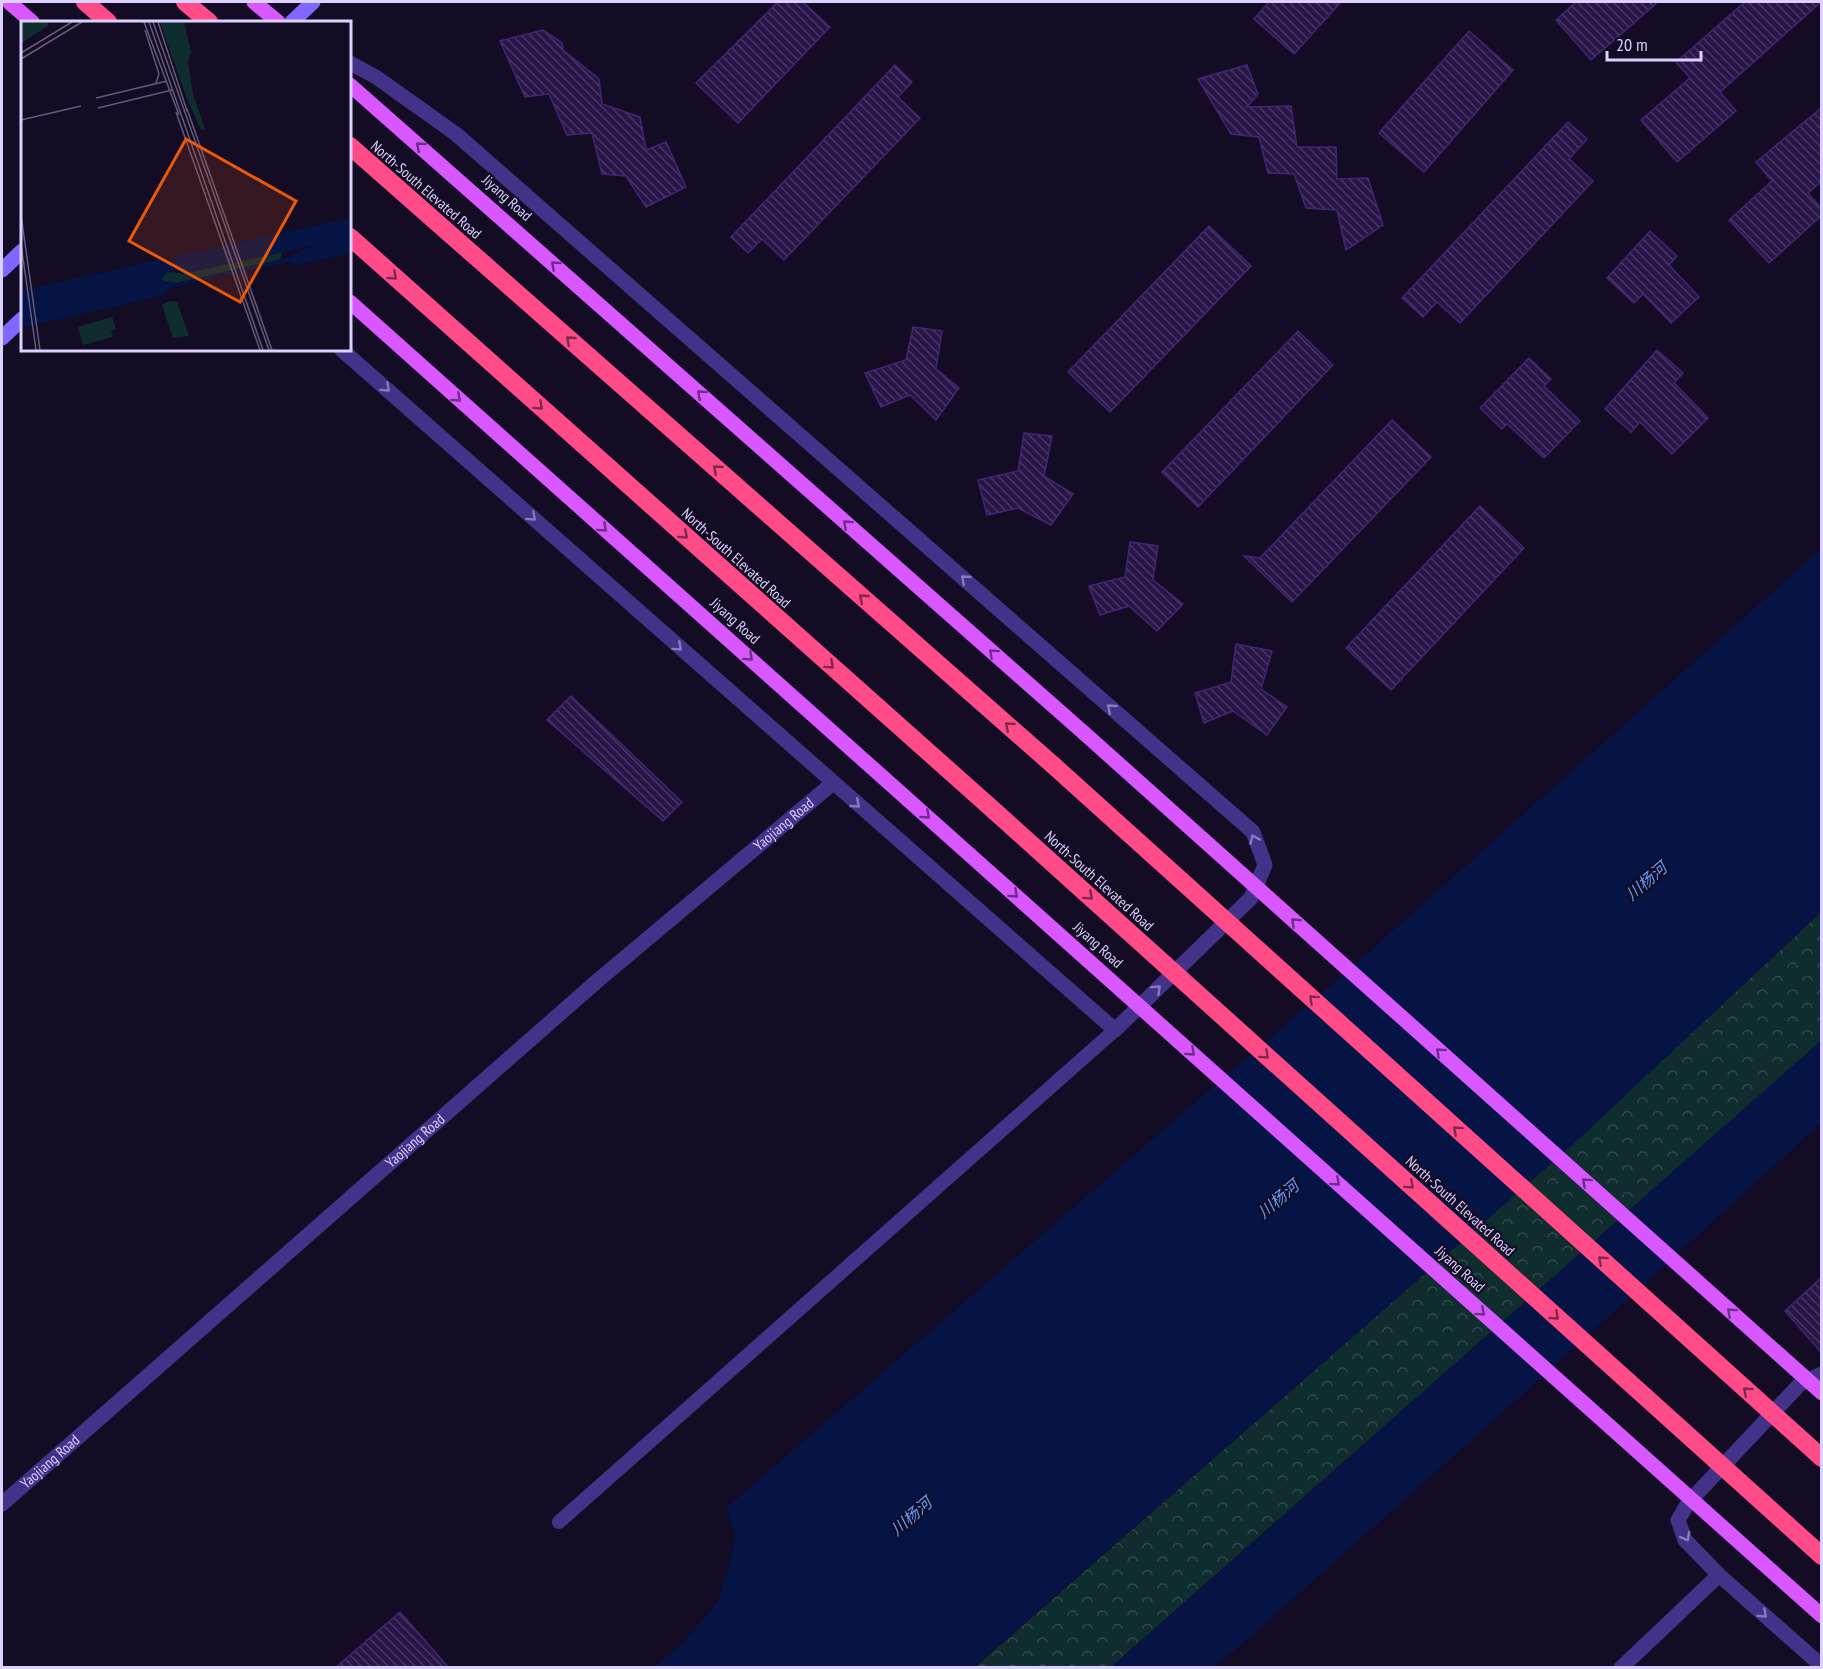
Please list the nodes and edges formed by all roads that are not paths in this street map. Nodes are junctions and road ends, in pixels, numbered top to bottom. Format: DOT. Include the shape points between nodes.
graph roads {
  1 [pos="9,2"];
  2 [pos="85,2"];
  3 [pos="185,2"];
  4 [pos="254,2"];
  5 [pos="313,2"];
  6 [pos="31,21"];
  7 [pos="107,21"];
  8 [pos="208,21"];
  9 [pos="277,21"];
  10 [pos="293,21"];
  11 [pos="351,64"];
  12 [pos="351,86"];
  13 [pos="351,147"];
  14 [pos="351,238"];
  15 [pos="21,252"];
  16 [pos="2,270"];
  17 [pos="351,304"];
  18 [pos="21,320"];
  19 [pos="2,338"];
  20 [pos="343,351"];
  21 [pos="832,783"];
  22 [pos="1115,1030"];
  23 [pos="1821,1374"];
  24 [pos="1821,1394"];
  25 [pos="1821,1458"];
  26 [pos="2,1504"];
  27 [pos="559,1522"];
  28 [pos="1821,1556"];
  29 [pos="1719,1575"];
  30 [pos="1821,1616"];
  31 [pos="1821,1666"];
  32 [pos="1621,1668"];
  1 -- 6 [label="main road"];
  2 -- 7 [label="highway"];
  3 -- 8 [label="highway"];
  4 -- 9 [label="main road"];
  5 -- 10 [label="street"];
  22 -- 11 [label="street, one-way" via="1251,898 1265,865 1253,832 456,134"];
  24 -- 12 [label="main road, Jiyang Road, one-way, bridge" via="1102,749"];
  25 -- 13 [label="highway, North-South Elevated Road, one-way, bridge" via="1053,765"];
  14 -- 28 [label="highway, North-South Elevated Road, one-way, bridge"];
  15 -- 16 [label="street"];
  17 -- 30 [label="main road, Jiyang Road, one-way, bridge"];
  18 -- 19 [label="street"];
  20 -- 21 [label="street, one-way"];
  21 -- 22 [label="street, one-way"];
  21 -- 26 [label="street, Yaojiang Road" via="596,982"];
  22 -- 27 [label="lane"];
  23 -- 29 [label="street, one-way" via="1801,1383 1688,1503 1678,1520 1685,1540"];
  29 -- 31 [label="street, one-way"];
  29 -- 32 [label="street"];
}
